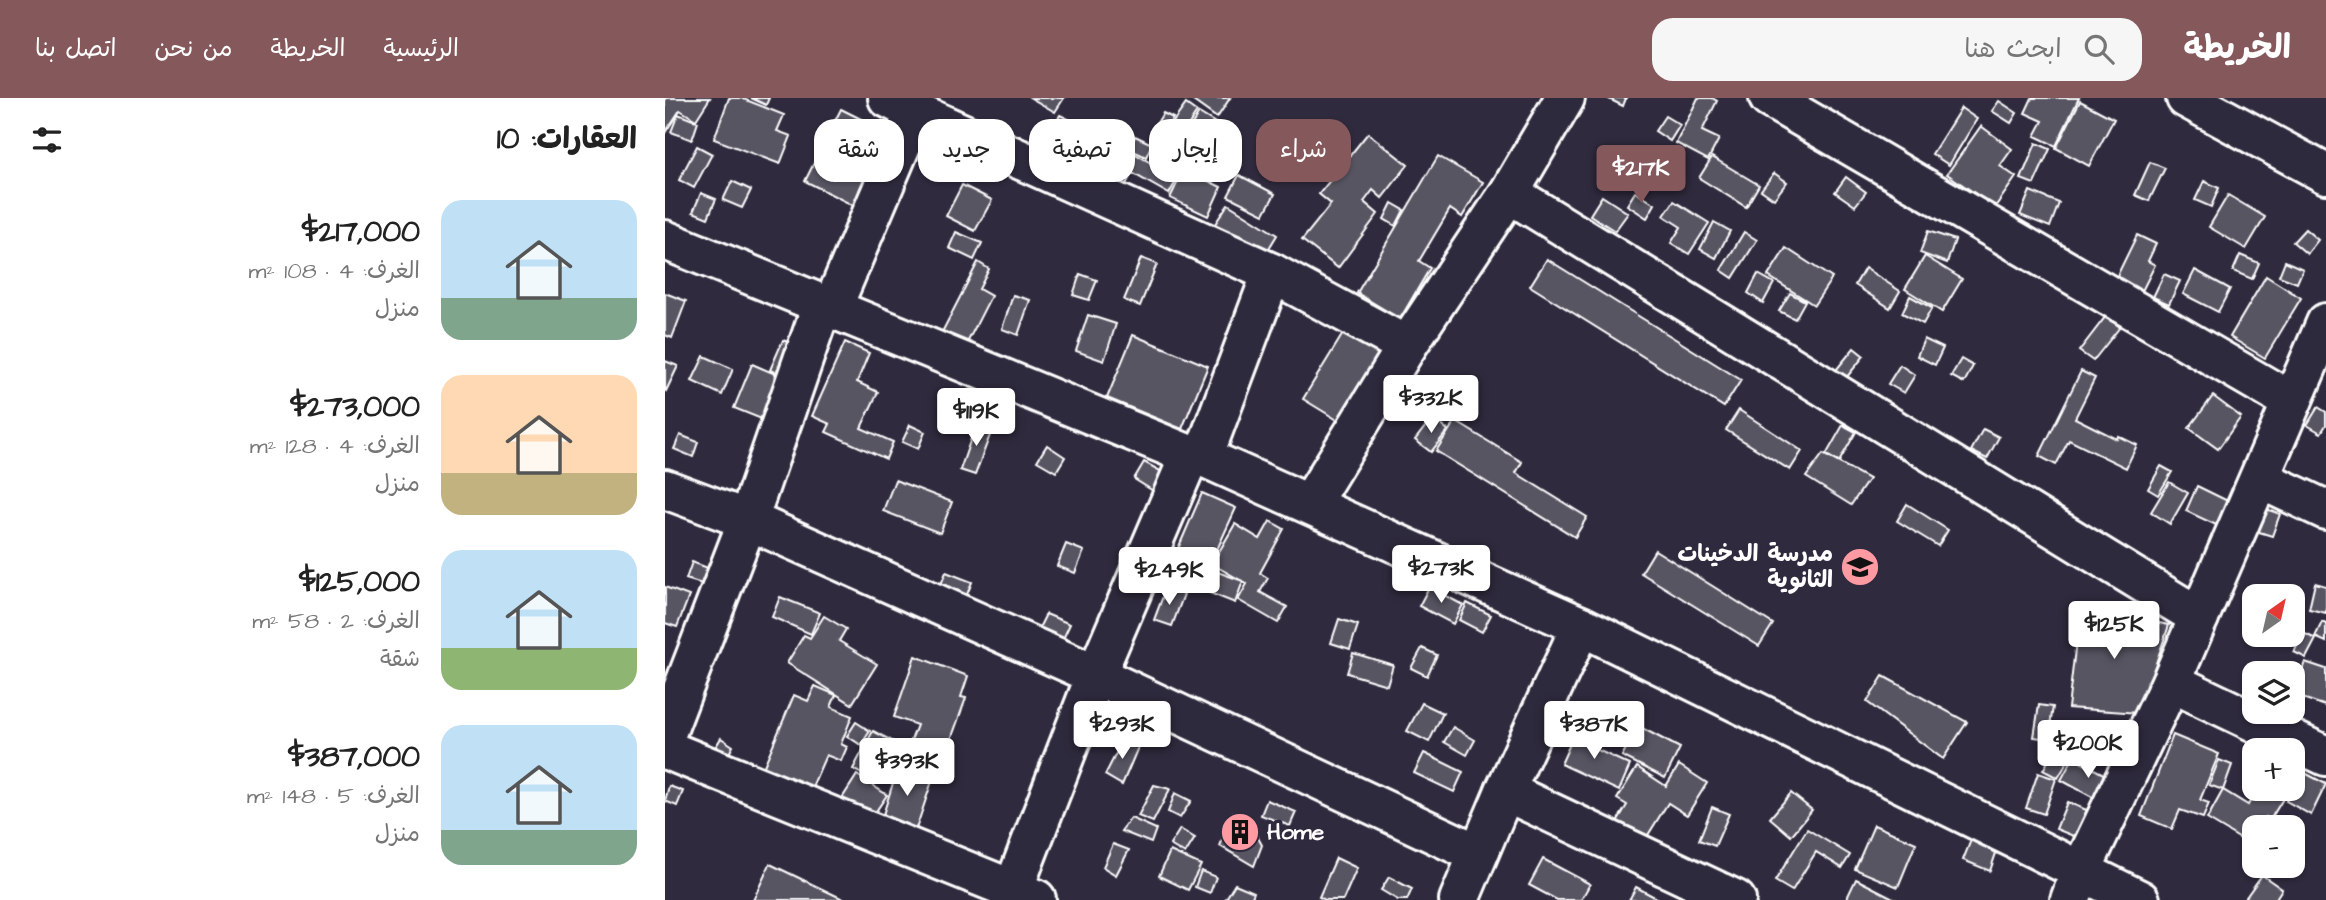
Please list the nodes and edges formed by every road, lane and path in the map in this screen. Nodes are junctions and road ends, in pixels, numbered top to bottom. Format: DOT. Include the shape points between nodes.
graph roads {
  1 [pos="1565,98"];
  2 [pos="1769,98"];
  3 [pos="2186,98"];
  4 [pos="902,105"];
  5 [pos="2326,174"];
  6 [pos="1509,193"];
  7 [pos="665,240"];
  8 [pos="1272,273"];
  9 [pos="827,307"];
  10 [pos="2324,335"];
  11 [pos="1407,346"];
  12 [pos="2292,402"];
  13 [pos="1197,456"];
  14 [pos="2260,479"];
  15 [pos="665,489"];
  16 [pos="1310,504"];
  17 [pos="2326,510"];
  18 [pos="748,520"];
  19 [pos="2199,617"];
  20 [pos="1581,626"];
  21 [pos="1096,675"];
  22 [pos="2171,682"];
  23 [pos="665,736"];
  24 [pos="665,749"];
  25 [pos="2326,756"];
  26 [pos="1505,791"];
  27 [pos="1478,854"];
  28 [pos="2075,885"];
  29 [pos="1020,897"];
  30 [pos="1459,900"];
  31 [pos="1736,900"];
  32 [pos="2140,900"];
  1 -- 6 [label="street"];
  2 -- 12 [label="street"];
  3 -- 5 [label="street"];
  4 -- 8 [label="street"];
  4 -- 9 [label="street"];
  6 -- 11 [label="street"];
  6 -- 19 [label="street"];
  7 -- 9 [label="street"];
  8 -- 11 [label="street"];
  8 -- 13 [label="street"];
  9 -- 13 [label="street"];
  9 -- 18 [label="street"];
  10 -- 12 [label="street"];
  11 -- 16 [label="street"];
  12 -- 14 [label="street"];
  13 -- 16 [label="street"];
  13 -- 21 [label="street"];
  14 -- 17 [label="street"];
  14 -- 19 [label="street"];
  15 -- 18 [label="street"];
  16 -- 20 [label="street"];
  18 -- 21 [label="street"];
  18 -- 23 [label="street"];
  19 -- 22 [label="street"];
  20 -- 26 [label="street"];
  20 -- 28 [label="street"];
  21 -- 27 [label="street"];
  21 -- 29 [label="street"];
  22 -- 25 [label="street"];
  22 -- 28 [label="street"];
  24 -- 29 [label="street"];
  26 -- 27 [label="street"];
  26 -- 31 [label="street"];
  27 -- 30 [label="street"];
  28 -- 32 [label="street"];
}
